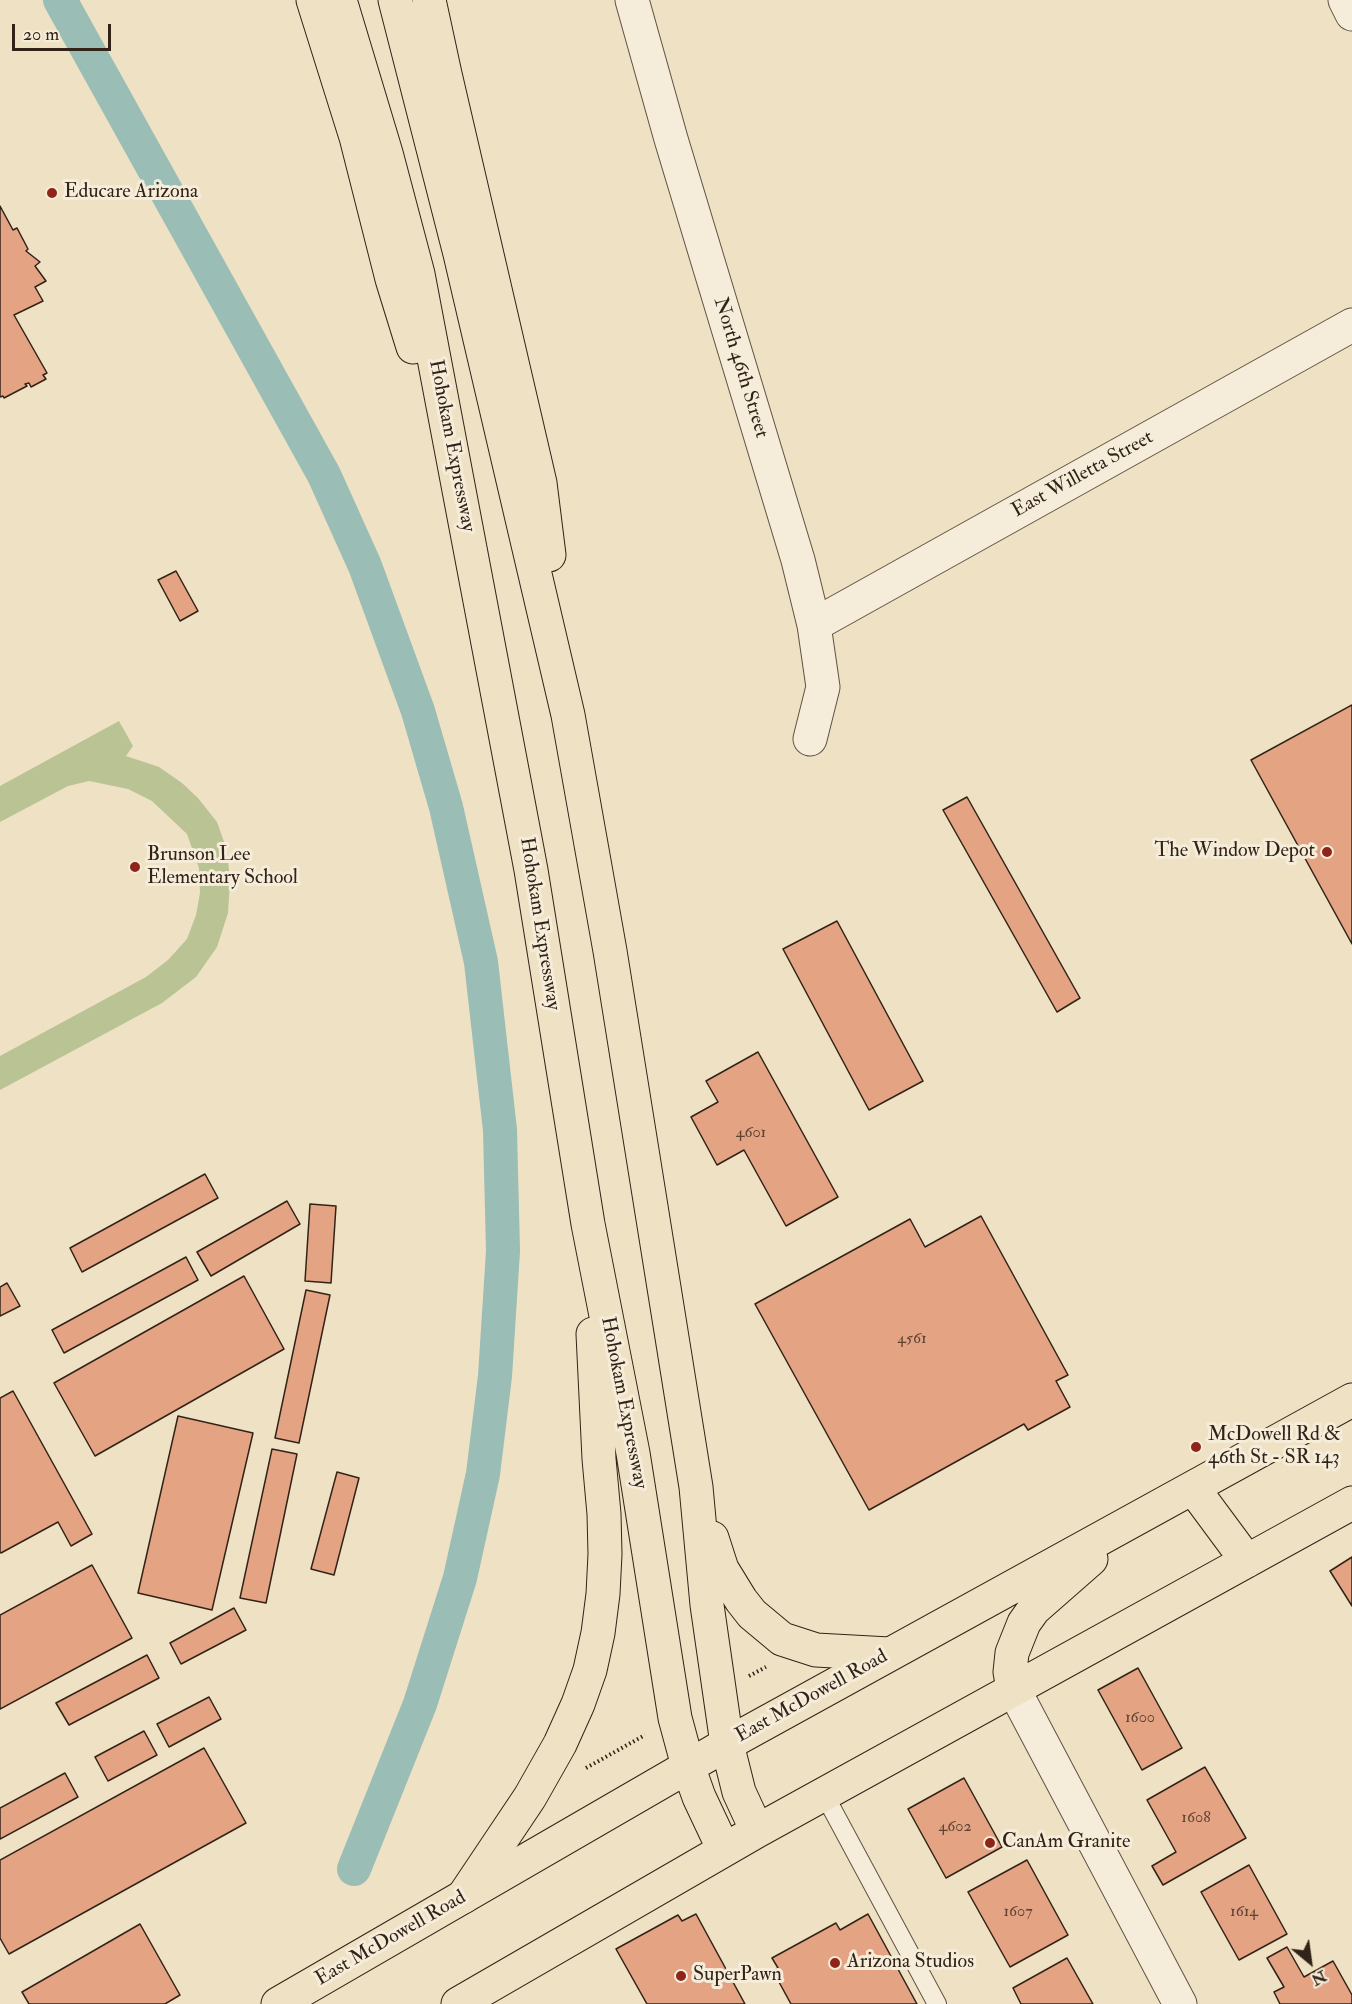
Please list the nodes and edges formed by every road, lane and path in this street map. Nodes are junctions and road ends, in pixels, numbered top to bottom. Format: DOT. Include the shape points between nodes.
graph roads {
  1 [pos="312,0"];
  2 [pos="340,0"];
  3 [pos="395,0"];
  4 [pos="429,0"];
  5 [pos="632,0"];
  6 [pos="1345,0"];
  7 [pos="1352,14"];
  8 [pos="1352,325"];
  9 [pos="463,511"];
  10 [pos="814,625"];
  11 [pos="568,715"];
  12 [pos="810,739"];
  13 [pos="588,1224"];
  14 [pos="1352,1400"];
  15 [pos="696,1487"];
  16 [pos="1193,1488"];
  17 [pos="1352,1503"];
  18 [pos="1135,1520"];
  19 [pos="1247,1561"];
  20 [pos="889,1654"];
  21 [pos="772,1663"];
  22 [pos="747,1678"];
  23 [pos="1013,1688"];
  24 [pos="651,1732"];
  25 [pos="727,1744"];
  26 [pos="688,1766"];
  27 [pos="579,1772"];
  28 [pos="824,1794"];
  29 [pos="757,1831"];
  30 [pos="724,1850"];
  31 [pos="463,1897"];
  32 [pos="278,2004"];
  33 [pos="458,2004"];
  34 [pos="937,2004"];
  35 [pos="1180,2004"];
  1 -- 9 [label="main road" via="344,95 392,279"];
  2 -- 9 [label="main road, Hohokam Expressway" via="418,274"];
  3 -- 11 [label="main road" via="460,254"];
  4 -- 11 [label="main road" via="540,483"];
  5 -- 10 [label="street, North 46th Street"];
  6 -- 7 [label="street"];
  8 -- 10 [label="street, East Willetta Street"];
  9 -- 13 [label="main road, Hohokam Expressway" via="531,870"];
  10 -- 12 [label="street, North 46th Street" via="823,687"];
  11 -- 15 [label="main road"];
  13 -- 26 [label="main road, Hohokam Expressway" via="633,1453 675,1718"];
  13 -- 31 [label="main road" via="606,1554 598,1632 590,1670 560,1744 530,1797"];
  14 -- 16 [label="main road, East McDowell Road"];
  15 -- 20 [label="main road" via="722,1569 741,1600 767,1628 783,1639 816,1650"];
  15 -- 25 [label="main road" via="707,1605"];
  16 -- 18 [label="main road, East McDowell Road"];
  16 -- 19 [label="main road"];
  17 -- 19 [label="main road"];
  18 -- 20 [label="main road, East McDowell Road"];
  18 -- 23 [label="main road" via="1034,1610 1012,1653"];
  19 -- 23 [label="main road"];
  20 -- 25 [label="main road, East McDowell Road"];
  21 -- 22 [label="path"];
  23 -- 28 [label="main road"];
  23 -- 35 [label="street"];
  24 -- 27 [label="path"];
  25 -- 26 [label="main road, East McDowell Road"];
  25 -- 29 [label="main road" via="740,1792"];
  26 -- 30 [label="main road, Hohokam Expressway"];
  26 -- 31 [label="main road, East McDowell Road"];
  28 -- 29 [label="main road"];
  28 -- 34 [label="lane"];
  29 -- 30 [label="main road"];
  30 -- 33 [label="main road"];
  31 -- 32 [label="main road, East McDowell Road"];
}
